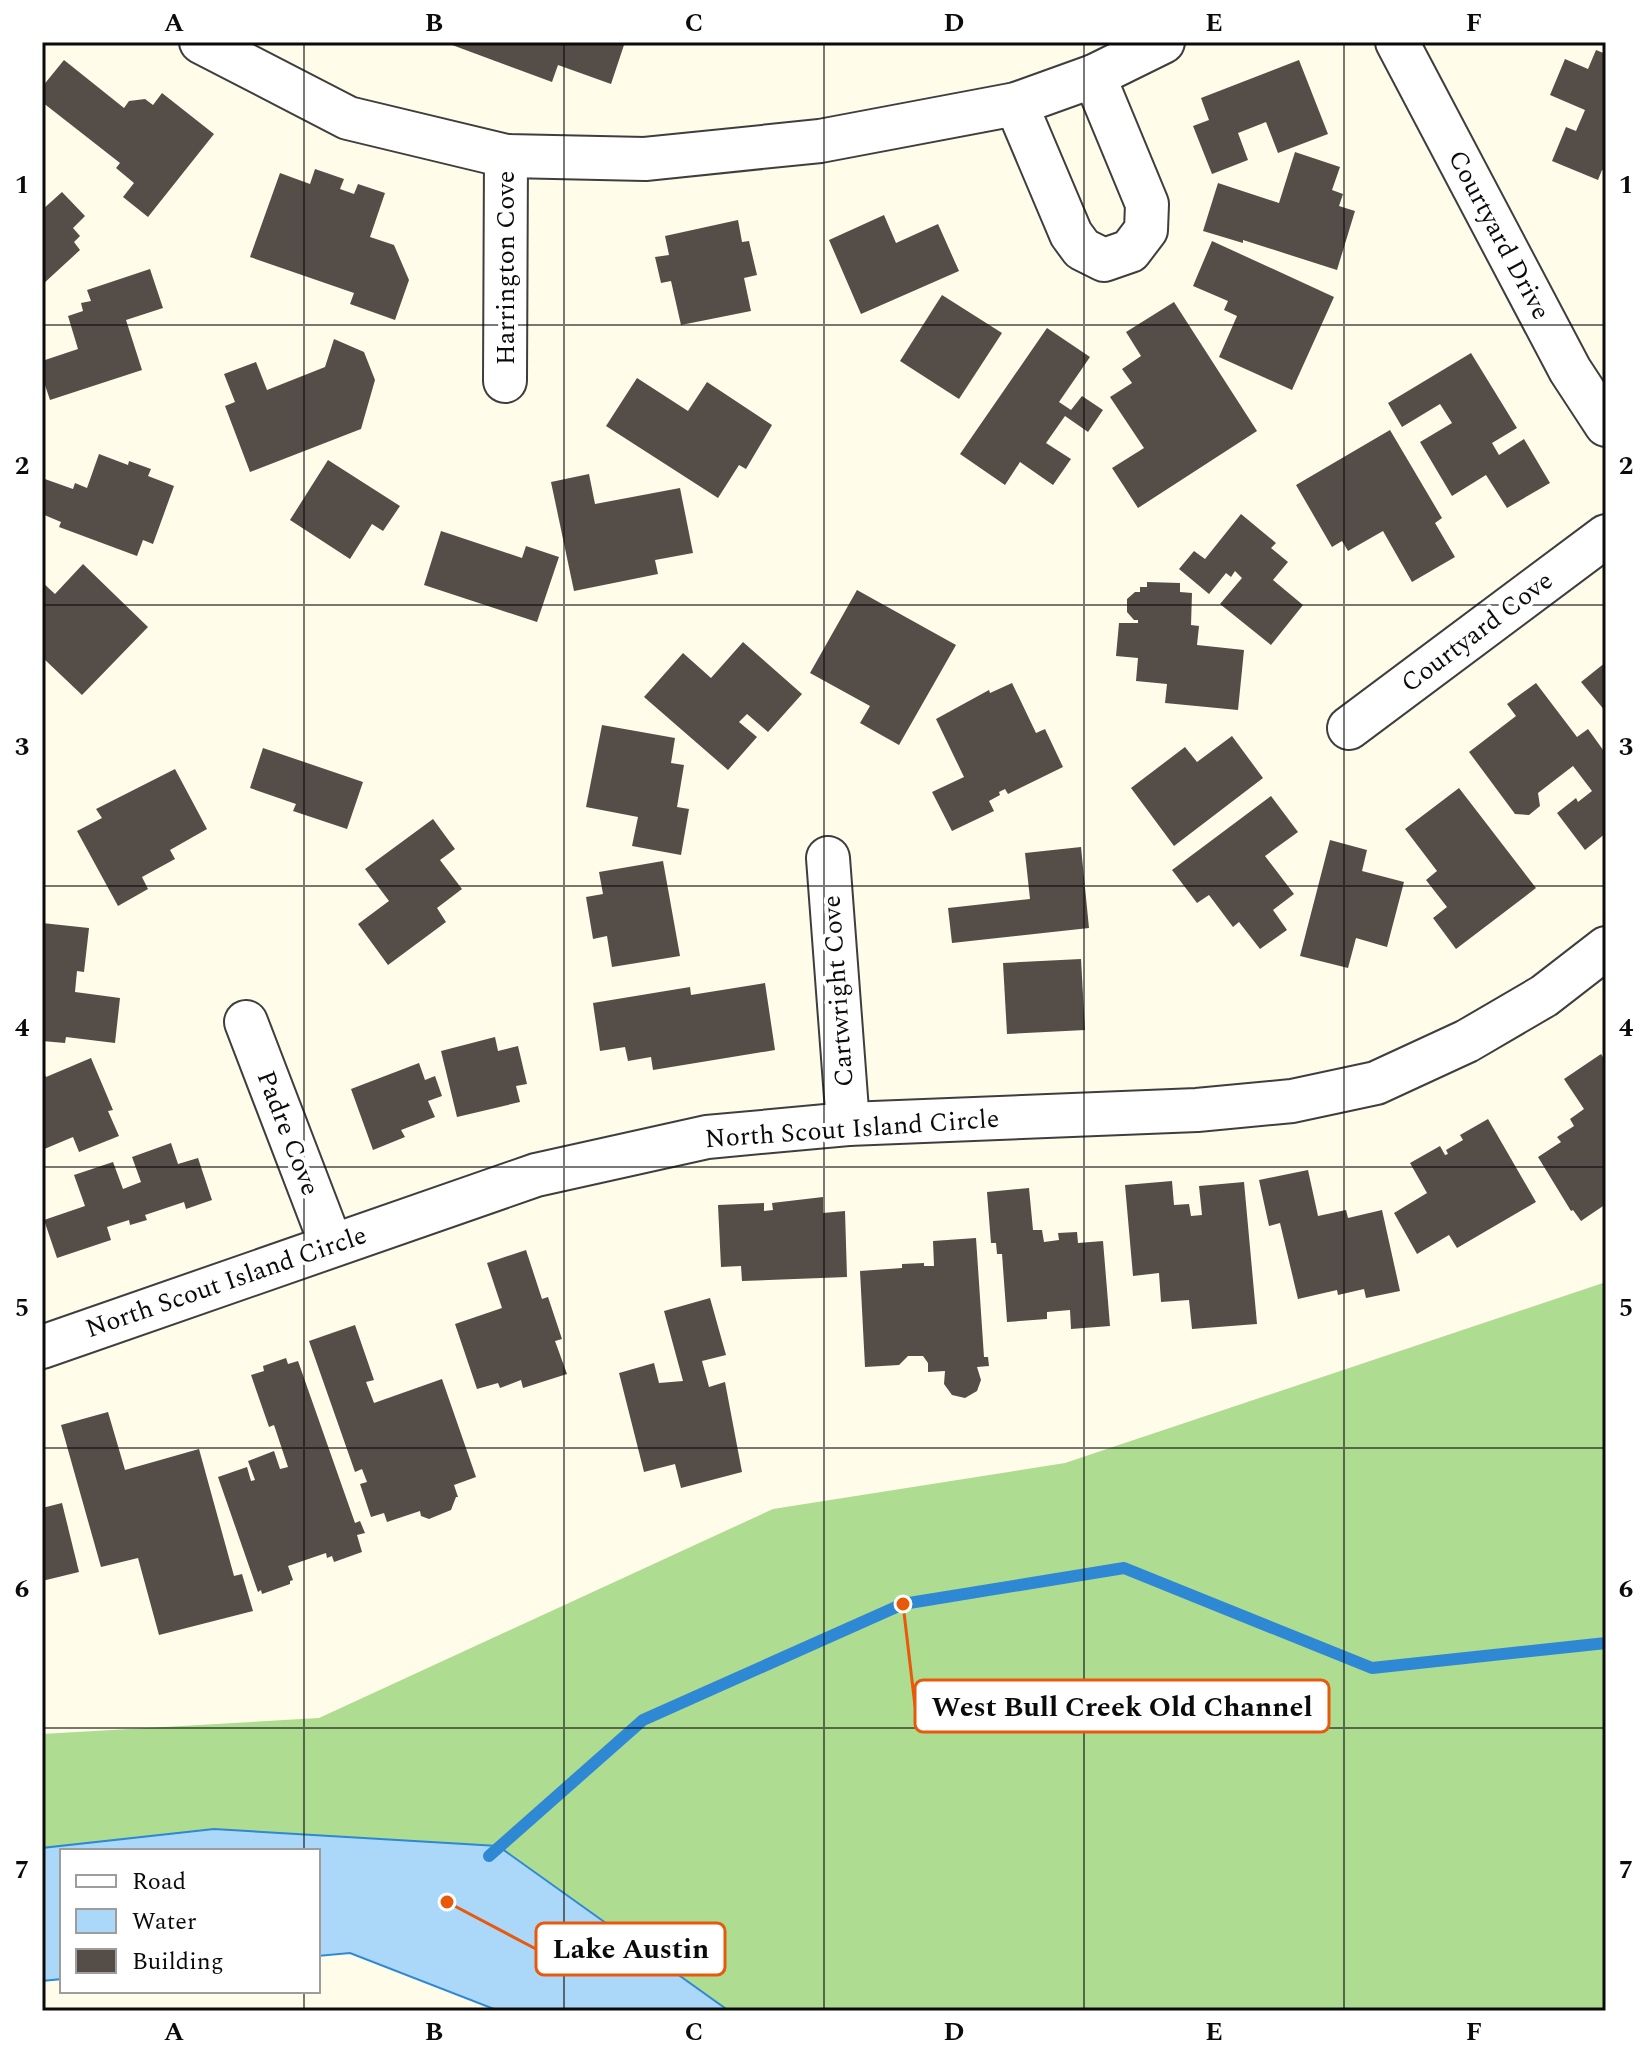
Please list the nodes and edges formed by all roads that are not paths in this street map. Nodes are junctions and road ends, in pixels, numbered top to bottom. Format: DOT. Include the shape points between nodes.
graph roads {
  1 [pos="201,42"];
  2 [pos="1163,42"];
  3 [pos="1397,42"];
  4 [pos="1094,76"];
  5 [pos="1016,104"];
  6 [pos="506,156"];
  7 [pos="505,381"];
  8 [pos="1606,425"];
  9 [pos="1606,536"];
  10 [pos="1349,728"];
  11 [pos="828,858"];
  12 [pos="1606,948"];
  13 [pos="246,1022"];
  14 [pos="848,1124"];
  15 [pos="331,1244"];
  16 [pos="42,1347"];
  1 -- 6 [label="street" via="348,118"];
  2 -- 4 [label="street"];
  3 -- 8 [label="street, Courtyard Drive" via="1570,370"];
  4 -- 5 [label="street"];
  4 -- 5 [label="street" via="1147,204 1146,230 1130,251 1104,260 1082,249"];
  5 -- 6 [label="street" via="820,141 645,159"];
  6 -- 7 [label="street, Harrington Cove"];
  9 -- 10 [label="street, Courtyard Cove"];
  11 -- 14 [label="street, Cartwright Cove"];
  12 -- 14 [label="street, North Scout Island Circle" via="1544,996 1467,1041 1376,1083 1292,1101 1197,1110"];
  13 -- 15 [label="street, Padre Cove"];
  14 -- 15 [label="street, North Scout Island Circle" via="707,1137 552,1171"];
  15 -- 16 [label="street, North Scout Island Circle"];
}
